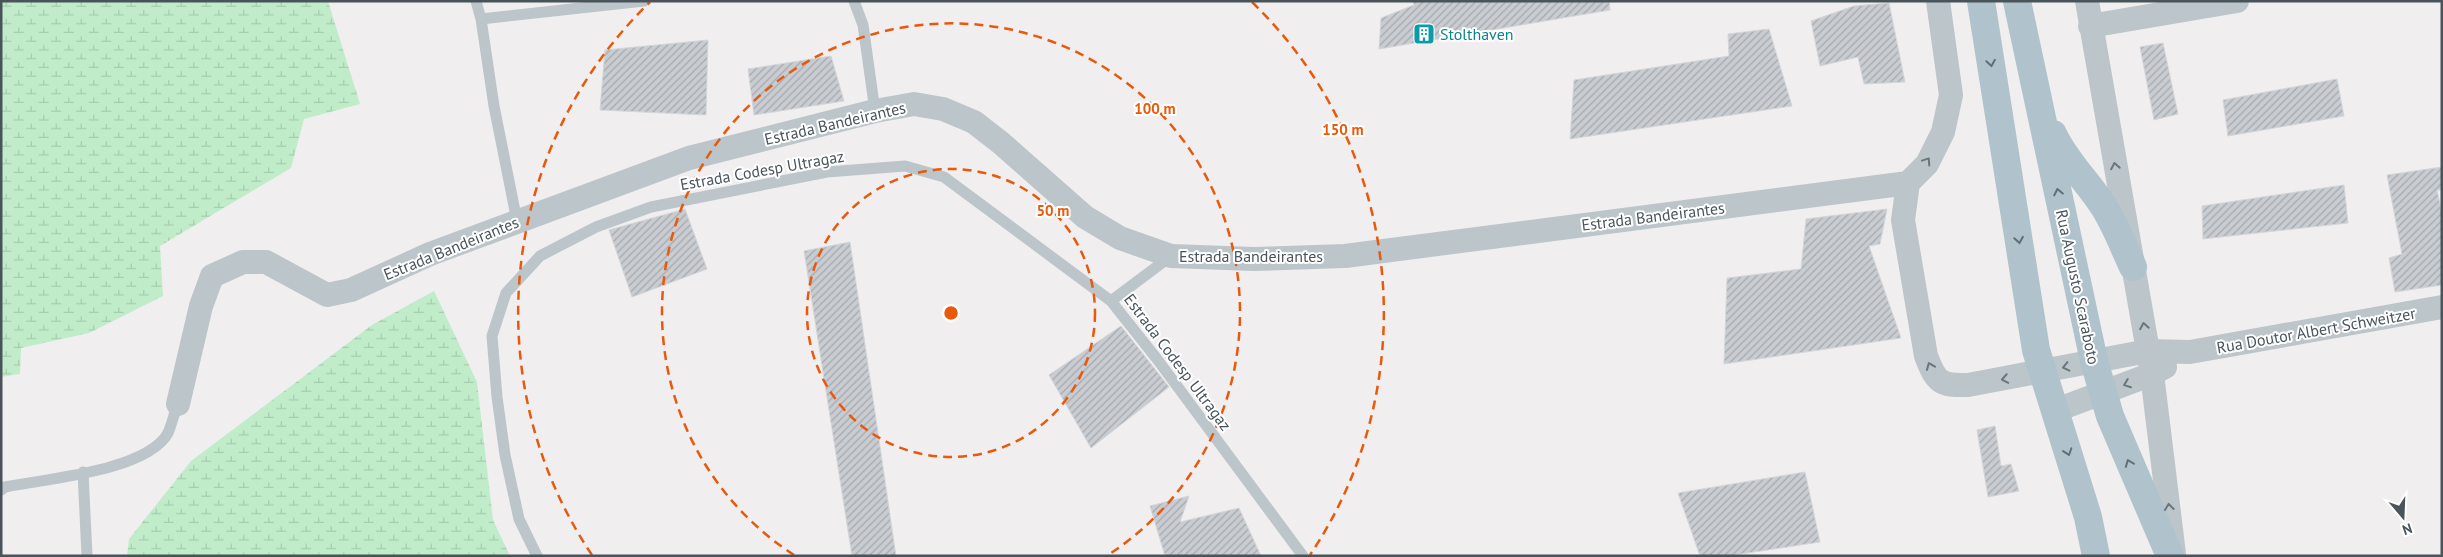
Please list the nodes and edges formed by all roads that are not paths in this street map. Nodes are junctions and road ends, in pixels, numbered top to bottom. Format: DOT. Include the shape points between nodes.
graph roads {
  1 [pos="476,1"];
  2 [pos="644,1"];
  3 [pos="854,1"];
  4 [pos="1938,1"];
  5 [pos="2087,1"];
  6 [pos="2236,1"];
  7 [pos="2017,5"];
  8 [pos="1983,8"];
  9 [pos="481,19"];
  10 [pos="2090,26"];
  11 [pos="2040,106"];
  12 [pos="875,111"];
  13 [pos="1908,183"];
  14 [pos="517,221"];
  15 [pos="1171,256"];
  16 [pos="2133,267"];
  17 [pos="1111,301"];
  18 [pos="2442,307"];
  19 [pos="2148,351"];
  20 [pos="2190,352"];
  21 [pos="2094,361"];
  22 [pos="2042,372"];
  23 [pos="2152,374"];
  24 [pos="2103,393"];
  25 [pos="178,404"];
  26 [pos="2054,411"];
  27 [pos="83,472"];
  28 [pos="2,487"];
  29 [pos="87,556"];
  30 [pos="537,556"];
  31 [pos="1303,556"];
  32 [pos="2096,556"];
  33 [pos="2170,556"];
  34 [pos="2175,556"];
  1 -- 9 [label="lane"];
  2 -- 9 [label="lane"];
  3 -- 12 [label="lane" via="863,25"];
  13 -- 4 [label="street, one-way" via="1927,164 1943,132 1951,94"];
  5 -- 10 [label="street"];
  6 -- 10 [label="street"];
  7 -- 11 [label="main road, Rua Augusto Scaraboto"];
  8 -- 22 [label="main road, one-way"];
  9 -- 14 [label="lane"];
  16 -- 10 [label="street, one-way"];
  11 -- 16 [label="main road" via="2067,159 2104,206"];
  21 -- 11 [label="main road, Rua Augusto Scaraboto, one-way"];
  12 -- 14 [label="street, Estrada Bandeirantes" via="689,158"];
  12 -- 15 [label="street, Estrada Bandeirantes" via="914,104 942,109 974,122 1085,217 1120,238"];
  13 -- 15 [label="street, Estrada Bandeirantes" via="1345,256 1254,260"];
  22 -- 13 [label="street, Rua Doutor Albert Schweitzer, one-way" via="1968,385 1943,384 1934,375 1926,356 1903,220"];
  14 -- 25 [label="street, Estrada Bandeirantes" via="410,262 352,290 327,294 266,262 243,262 212,276 201,306"];
  15 -- 17 [label="lane"];
  19 -- 16 [label="street, one-way"];
  17 -- 30 [label="lane, Estrada Codesp Ultragaz" via="944,177 905,166 827,172 651,206 596,227 540,256 506,293 492,336 505,455 519,519"];
  17 -- 31 [label="lane, Estrada Codesp Ultragaz"];
  18 -- 20 [label="street, Rua Doutor Albert Schweitzer"];
  19 -- 20 [label="street, Rua Doutor Albert Schweitzer"];
  19 -- 21 [label="street, Rua Doutor Albert Schweitzer"];
  19 -- 23 [label="street"];
  20 -- 23 [label="street, Rua Doutor Albert Schweitzer"];
  21 -- 22 [label="street, Rua Doutor Albert Schweitzer, one-way"];
  21 -- 24 [label="main road, Rua Augusto Scaraboto"];
  22 -- 26 [label="main road"];
  23 -- 24 [label="street, Rua Doutor Albert Schweitzer, one-way"];
  34 -- 23 [label="street, one-way"];
  24 -- 26 [label="street, Rua Doutor Albert Schweitzer"];
  33 -- 24 [label="main road, Rua Augusto Scaraboto, one-way" via="2136,482"];
  25 -- 27 [label="lane" via="167,434 148,454 118,465"];
  26 -- 32 [label="main road, one-way" via="2088,517"];
  27 -- 28 [label="lane"];
  27 -- 29 [label="lane"];
}
